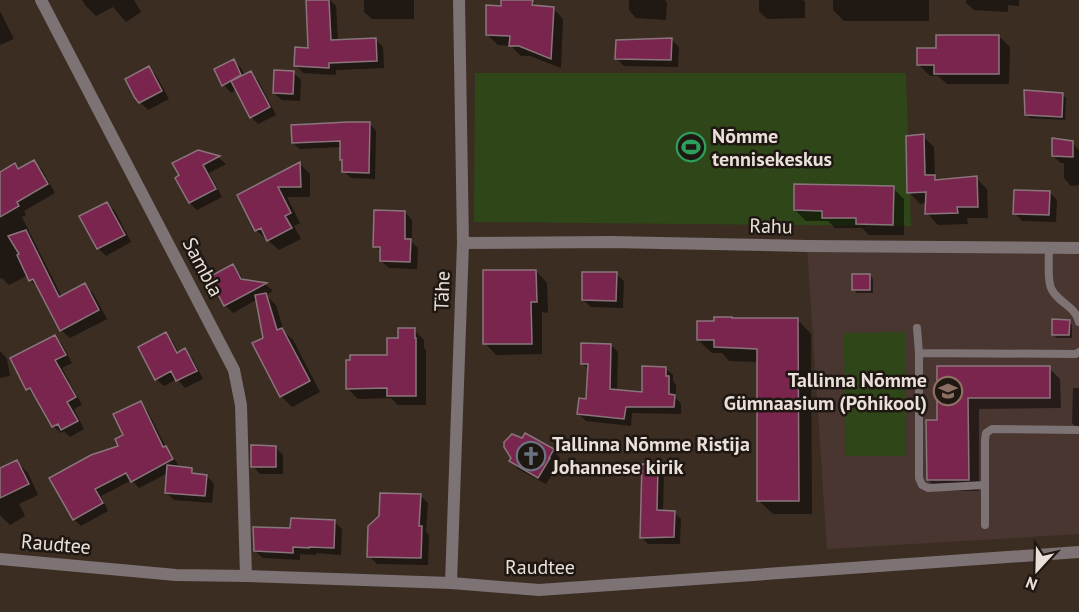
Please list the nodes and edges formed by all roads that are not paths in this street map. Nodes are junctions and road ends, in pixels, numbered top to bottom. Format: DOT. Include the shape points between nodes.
graph roads {
  1 [pos="41,0"];
  2 [pos="459,0"];
  3 [pos="463,243"];
  4 [pos="1049,248"];
  5 [pos="1079,248"];
  6 [pos="1079,322"];
  7 [pos="917,328"];
  8 [pos="1079,352"];
  9 [pos="919,354"];
  10 [pos="1079,430"];
  11 [pos="985,485"];
  12 [pos="985,525"];
  13 [pos="1079,552"];
  14 [pos="0,559"];
  15 [pos="246,576"];
  16 [pos="451,583"];
  1 -- 15 [label="street, Sambla" via="234,370 241,405"];
  2 -- 3 [label="street, Tähe"];
  3 -- 4 [label="street, Rahu"];
  3 -- 16 [label="street, Tähe"];
  4 -- 5 [label="street, Rahu"];
  4 -- 6 [label="lane" via="1050,288 1072,309"];
  7 -- 9 [label="lane"];
  8 -- 9 [label="lane"];
  9 -- 11 [label="lane" via="922,484 928,488"];
  10 -- 11 [label="lane" via="992,429 985,440"];
  11 -- 12 [label="lane"];
  13 -- 16 [label="street, Raudtee" via="539,590"];
  14 -- 15 [label="street, Raudtee"];
  15 -- 16 [label="street, Raudtee"];
}
